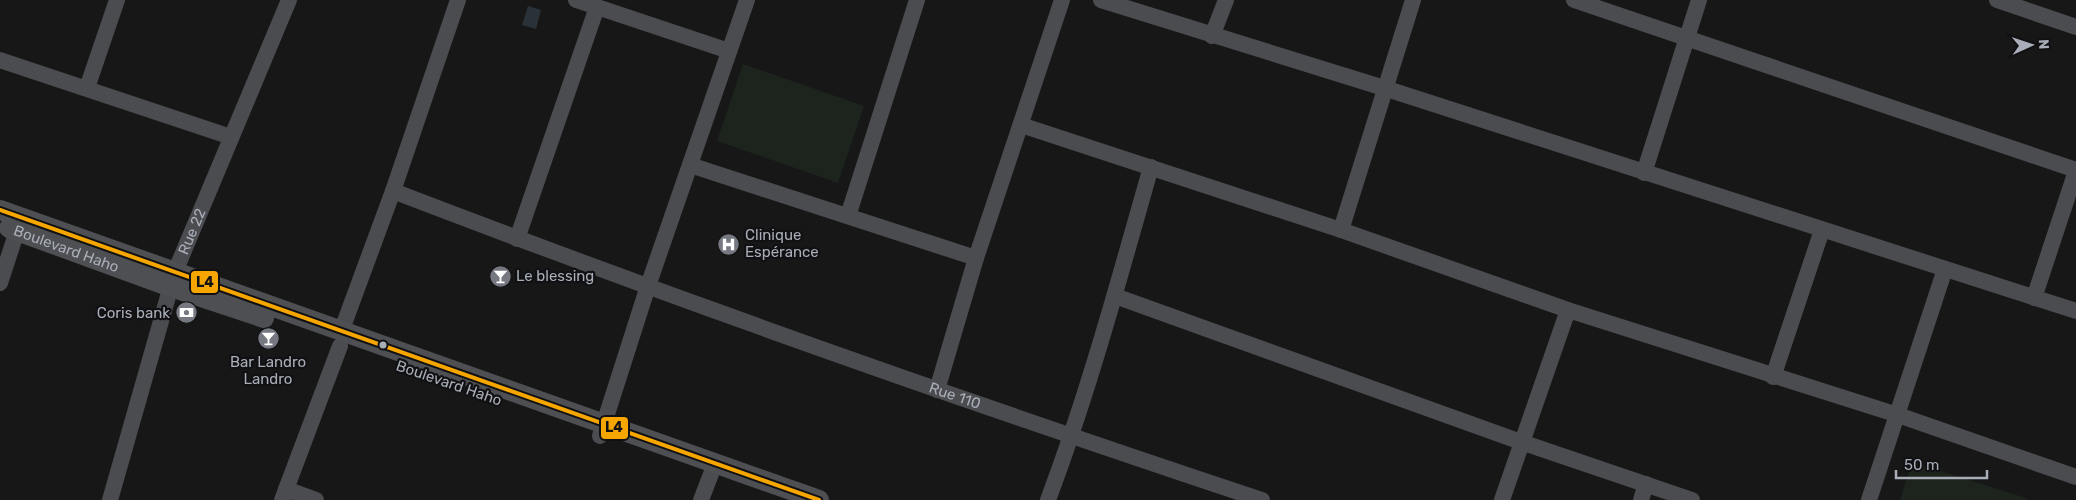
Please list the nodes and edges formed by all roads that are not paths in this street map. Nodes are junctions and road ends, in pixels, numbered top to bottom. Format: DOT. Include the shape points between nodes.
graph roads {
  1 [pos="117,0"];
  2 [pos="289,0"];
  3 [pos="458,0"];
  4 [pos="576,0"];
  5 [pos="747,0"];
  6 [pos="917,0"];
  7 [pos="1062,0"];
  8 [pos="1101,0"];
  9 [pos="1226,0"];
  10 [pos="1413,0"];
  11 [pos="1574,0"];
  12 [pos="1699,0"];
  13 [pos="1997,0"];
  14 [pos="597,7"];
  15 [pos="2076,27"];
  16 [pos="1212,36"];
  17 [pos="1687,38"];
  18 [pos="729,51"];
  19 [pos="0,60"];
  20 [pos="87,88"];
  21 [pos="1384,88"];
  22 [pos="1021,125"];
  23 [pos="231,137"];
  24 [pos="690,165"];
  25 [pos="1151,167"];
  26 [pos="2076,171"];
  27 [pos="1644,172"];
  28 [pos="393,191"];
  29 [pos="0,210"];
  30 [pos="848,216"];
  31 [pos="8,228"];
  32 [pos="1341,230"];
  33 [pos="1822,230"];
  34 [pos="517,239"];
  35 [pos="976,258"];
  36 [pos="1946,269"];
  37 [pos="173,280"];
  38 [pos="0,283"];
  39 [pos="648,286"];
  40 [pos="1115,296"];
  41 [pos="2034,298"];
  42 [pos="1568,310"];
  43 [pos="2076,311"];
  44 [pos="341,339"];
  45 [pos="1773,377"];
  46 [pos="936,390"];
  47 [pos="1898,415"];
  48 [pos="602,429"];
  49 [pos="1072,437"];
  50 [pos="1521,442"];
  51 [pos="711,474"];
  52 [pos="2076,477"];
  53 [pos="1646,484"];
  54 [pos="284,495"];
  55 [pos="110,500"];
  56 [pos="316,500"];
  57 [pos="700,500"];
  58 [pos="784,500"];
  59 [pos="818,500"];
  60 [pos="1048,500"];
  61 [pos="1262,500"];
  62 [pos="1502,500"];
  63 [pos="1641,500"];
  64 [pos="1692,500"];
  65 [pos="1869,500"];
  1 -- 20 [label="street"];
  2 -- 23 [label="street, Rue 22"];
  3 -- 28 [label="street"];
  4 -- 14 [label="street"];
  5 -- 18 [label="street"];
  6 -- 30 [label="street"];
  7 -- 22 [label="street"];
  8 -- 16 [label="street"];
  9 -- 16 [label="street"];
  10 -- 21 [label="street"];
  11 -- 17 [label="street"];
  12 -- 17 [label="street"];
  13 -- 15 [label="street"];
  14 -- 18 [label="street"];
  14 -- 34 [label="street"];
  16 -- 21 [label="street"];
  17 -- 26 [label="street"];
  17 -- 27 [label="street"];
  18 -- 24 [label="street"];
  19 -- 20 [label="street"];
  20 -- 23 [label="street"];
  21 -- 27 [label="street"];
  21 -- 32 [label="street"];
  22 -- 25 [label="street"];
  22 -- 35 [label="street"];
  23 -- 37 [label="street, Rue 22"];
  24 -- 30 [label="street"];
  24 -- 39 [label="street"];
  25 -- 32 [label="street"];
  25 -- 40 [label="street"];
  26 -- 41 [label="street"];
  27 -- 33 [label="street"];
  28 -- 34 [label="street, Rue 110"];
  28 -- 44 [label="street"];
  29 -- 37 [label="main road, Boulevard Haho"];
  30 -- 35 [label="street"];
  31 -- 37 [label="main road, Boulevard Haho"];
  31 -- 38 [label="street"];
  32 -- 42 [label="street"];
  33 -- 36 [label="street"];
  33 -- 45 [label="street"];
  34 -- 39 [label="street, Rue 110"];
  35 -- 46 [label="street"];
  36 -- 41 [label="street"];
  36 -- 47 [label="street"];
  37 -- 44 [label="main road, Boulevard Haho"];
  37 -- 55 [label="street, Rue 22"];
  39 -- 46 [label="street, Rue 110"];
  39 -- 48 [label="street"];
  40 -- 49 [label="street"];
  40 -- 50 [label="street"];
  41 -- 43 [label="street"];
  42 -- 45 [label="street"];
  42 -- 50 [label="street"];
  44 -- 48 [label="main road, Boulevard Haho"];
  44 -- 54 [label="street"];
  45 -- 47 [label="street"];
  46 -- 49 [label="street, Rue 110"];
  47 -- 52 [label="street"];
  47 -- 65 [label="street"];
  48 -- 51 [label="main road, Boulevard Haho"];
  48 -- 59 [label="main road, Boulevard Haho"];
  49 -- 60 [label="street"];
  49 -- 61 [label="street, Rue 110"];
  50 -- 53 [label="street"];
  50 -- 62 [label="street"];
  51 -- 57 [label="street"];
  51 -- 58 [label="main road, Boulevard Haho"];
  53 -- 63 [label="street"];
  53 -- 64 [label="street"];
  54 -- 56 [label="street"];
}
